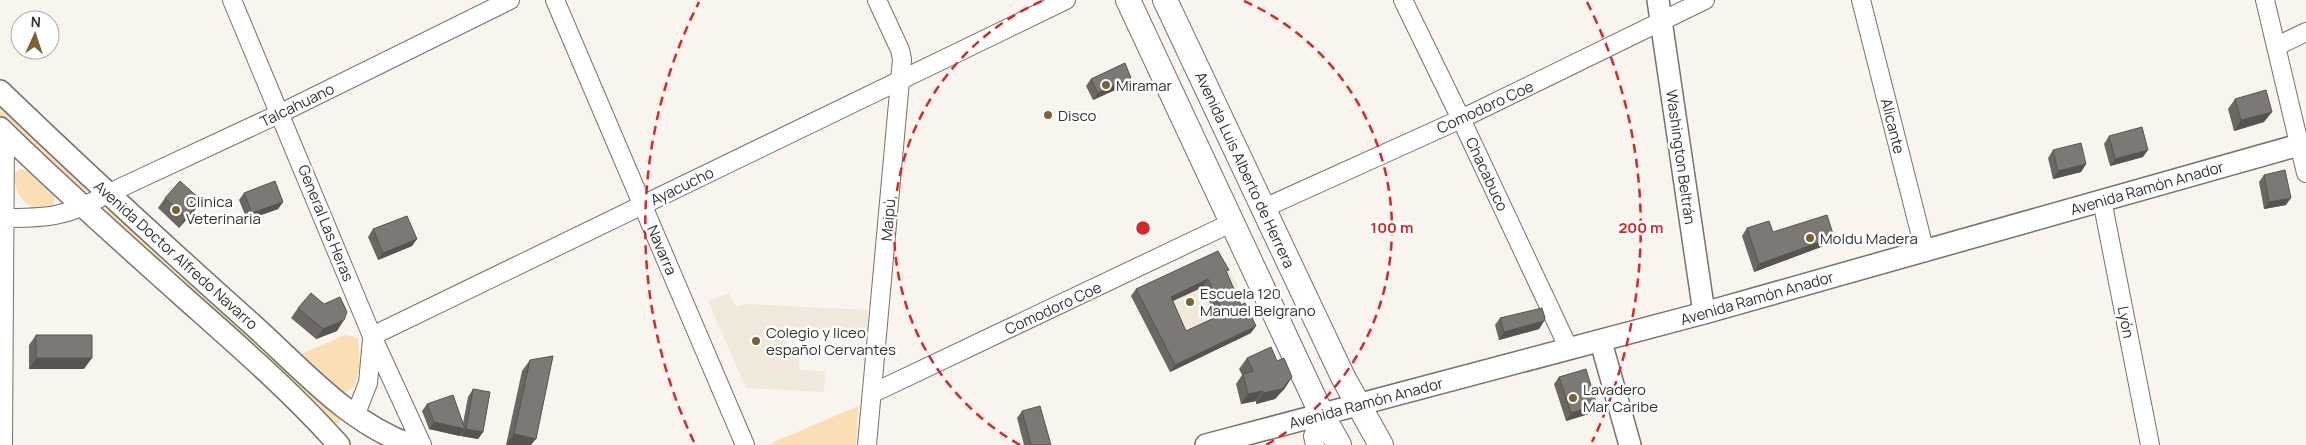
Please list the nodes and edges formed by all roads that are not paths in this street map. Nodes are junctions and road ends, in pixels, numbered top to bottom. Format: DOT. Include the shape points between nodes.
graph roads {
  1 [pos="232,0"];
  2 [pos="510,0"];
  3 [pos="555,0"];
  4 [pos="877,0"];
  5 [pos="1066,0"];
  6 [pos="1128,0"];
  7 [pos="1165,0"];
  8 [pos="1403,0"];
  9 [pos="1658,0"];
  10 [pos="1705,0"];
  11 [pos="1861,0"];
  12 [pos="2265,0"];
  13 [pos="1661,23"];
  14 [pos="2306,32"];
  15 [pos="2277,46"];
  16 [pos="900,80"];
  17 [pos="0,91"];
  18 [pos="281,113"];
  19 [pos="1461,119"];
  20 [pos="2,131"];
  21 [pos="2303,144"];
  22 [pos="2306,172"];
  23 [pos="107,194"];
  24 [pos="2102,200"];
  25 [pos="642,205"];
  26 [pos="84,208"];
  27 [pos="1264,208"];
  28 [pos="3,218"];
  29 [pos="1233,222"];
  30 [pos="1925,252"];
  31 [pos="1704,314"];
  32 [pos="372,336"];
  33 [pos="1601,342"];
  34 [pos="1569,349"];
  35 [pos="873,393"];
  36 [pos="1357,406"];
  37 [pos="1322,415"];
  38 [pos="355,416"];
  39 [pos="337,444"];
  40 [pos="3,445"];
  41 [pos="411,445"];
  42 [pos="422,445"];
  43 [pos="745,445"];
  44 [pos="867,445"];
  45 [pos="1206,445"];
  46 [pos="1315,445"];
  47 [pos="1339,445"];
  48 [pos="1381,445"];
  49 [pos="1630,445"];
  50 [pos="2150,445"];
  1 -- 18 [label="street, General Las Heras"];
  2 -- 18 [label="street, Talcahuano"];
  3 -- 25 [label="street, Navarra"];
  4 -- 16 [label="street, Maipú" via="900,50"];
  5 -- 16 [label="street, Ayacucho"];
  6 -- 29 [label="main road"];
  7 -- 27 [label="main road, Avenida Luis Alberto de Herrera"];
  8 -- 19 [label="street, Chacabuco"];
  9 -- 13 [label="street, Washington Beltrán"];
  10 -- 13 [label="street, Comodoro Coe"];
  11 -- 30 [label="street, Alicante"];
  12 -- 15 [label="street"];
  13 -- 19 [label="street, Comodoro Coe"];
  13 -- 31 [label="street, Washington Beltrán"];
  14 -- 15 [label="street"];
  15 -- 21 [label="street"];
  16 -- 25 [label="street, Ayacucho"];
  16 -- 35 [label="street, Maipú"];
  17 -- 23 [label="street, Avenida Doctor Alfredo Navarro"];
  18 -- 23 [label="street, Talcahuano"];
  18 -- 32 [label="street, General Las Heras"];
  19 -- 27 [label="street, Comodoro Coe"];
  19 -- 34 [label="street, Chacabuco"];
  20 -- 26 [label="street, Avenida Doctor Alfredo Navarro"];
  20 -- 28 [label="street"];
  21 -- 22 [label="street"];
  21 -- 24 [label="street, Avenida Ramón Anador"];
  23 -- 26 [label="street, Talcahuano"];
  23 -- 38 [label="street, Avenida Doctor Alfredo Navarro"];
  24 -- 30 [label="street, Avenida Ramón Anador"];
  24 -- 50 [label="street, Lyón"];
  25 -- 32 [label="street, Ayacucho"];
  25 -- 43 [label="street, Navarra"];
  26 -- 28 [label="street, Talcahuano" via="57,216"];
  26 -- 39 [label="street, Avenida Doctor Alfredo Navarro" via="248,354 317,420"];
  27 -- 36 [label="main road, Avenida Luis Alberto de Herrera"];
  28 -- 40 [label="street"];
  29 -- 35 [label="street, Comodoro Coe"];
  29 -- 37 [label="main road"];
  30 -- 31 [label="street, Avenida Ramón Anador"];
  31 -- 33 [label="street, Avenida Ramón Anador"];
  32 -- 38 [label="street" via="368,383"];
  32 -- 42 [label="street, General Las Heras"];
  33 -- 34 [label="street, Avenida Ramón Anador"];
  33 -- 49 [label="street"];
  34 -- 36 [label="street, Avenida Ramón Anador"];
  35 -- 44 [label="street, Maipú"];
  36 -- 37 [label="street, Avenida Ramón Anador"];
  36 -- 48 [label="main road, Avenida Luis Alberto de Herrera"];
  37 -- 45 [label="street, Avenida Ramón Anador"];
  37 -- 46 [label="street" via="1313,436"];
  37 -- 47 [label="main road"];
  38 -- 39 [label="street"];
  38 -- 41 [label="street" via="386,435"];
}
